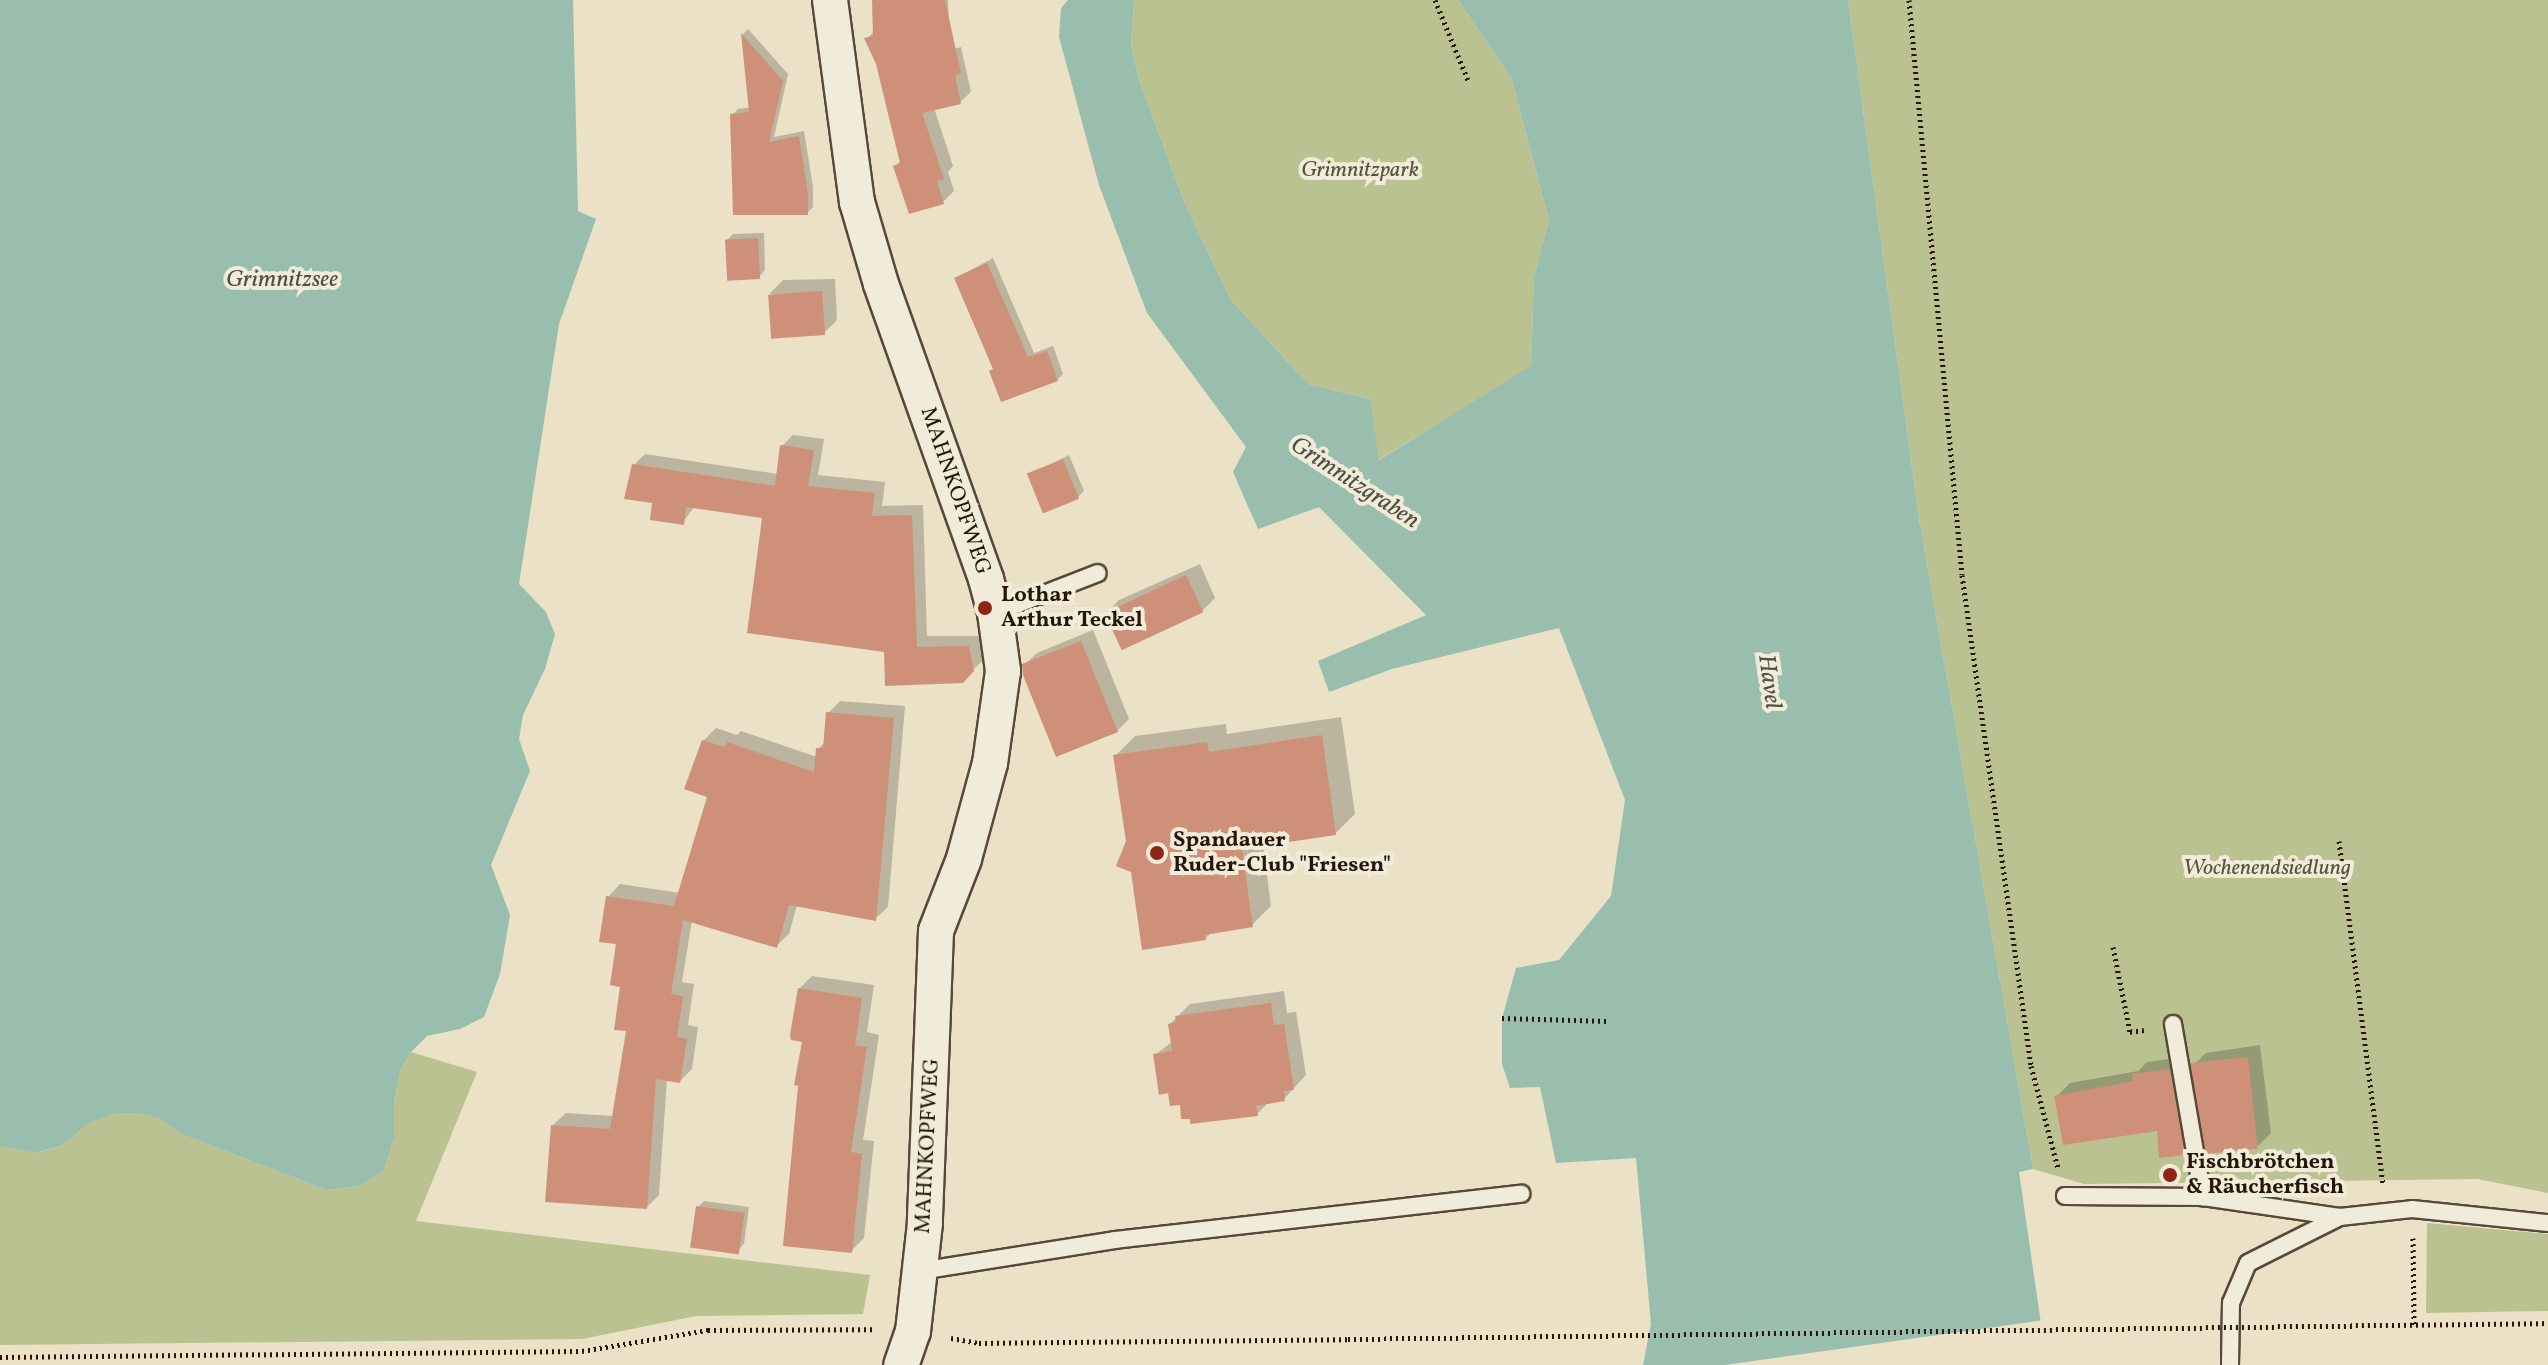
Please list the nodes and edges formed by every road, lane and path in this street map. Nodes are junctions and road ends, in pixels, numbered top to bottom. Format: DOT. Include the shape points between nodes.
graph roads {
  1 [pos="830,0"];
  2 [pos="1435,0"];
  3 [pos="1909,0"];
  4 [pos="1468,80"];
  5 [pos="1098,573"];
  6 [pos="995,613"];
  7 [pos="2339,841"];
  8 [pos="2113,947"];
  9 [pos="1502,1018"];
  10 [pos="1607,1021"];
  11 [pos="2173,1024"];
  12 [pos="1521,1194"];
  13 [pos="2065,1196"];
  14 [pos="2203,1197"];
  15 [pos="2412,1209"];
  16 [pos="2340,1217"];
  17 [pos="2548,1223"];
  18 [pos="920,1271"];
  19 [pos="2548,1323"];
  20 [pos="2414,1325"];
  21 [pos="913,1331"];
  22 [pos="0,1357"];
  23 [pos="901,1365"];
  24 [pos="2230,1365"];
  1 -- 6 [label="street, MAHNKOPFWEG" via="857,202"];
  2 -- 4 [label="path"];
  3 -- 13 [label="path" via="1964,590 2031,1066"];
  5 -- 6 [label="lane"];
  6 -- 18 [label="street, MAHNKOPFWEG" via="1003,671 990,763 964,859 936,931 929,1170"];
  7 -- 15 [label="path" via="2385,1191"];
  8 -- 11 [label="path" via="2130,1032"];
  9 -- 10 [label="path"];
  11 -- 14 [label="lane"];
  12 -- 18 [label="lane" via="1115,1240"];
  13 -- 14 [label="lane"];
  14 -- 16 [label="lane"];
  15 -- 16 [label="lane"];
  15 -- 17 [label="lane"];
  15 -- 20 [label="path"];
  16 -- 24 [label="lane" via="2248,1263 2231,1303"];
  18 -- 21 [label="street, MAHNKOPFWEG"];
  19 -- 20 [label="path"];
  20 -- 21 [label="path, bridge" via="979,1343"];
  21 -- 22 [label="path" via="708,1330 582,1351"];
  21 -- 23 [label="street, MAHNKOPFWEG"];
}
